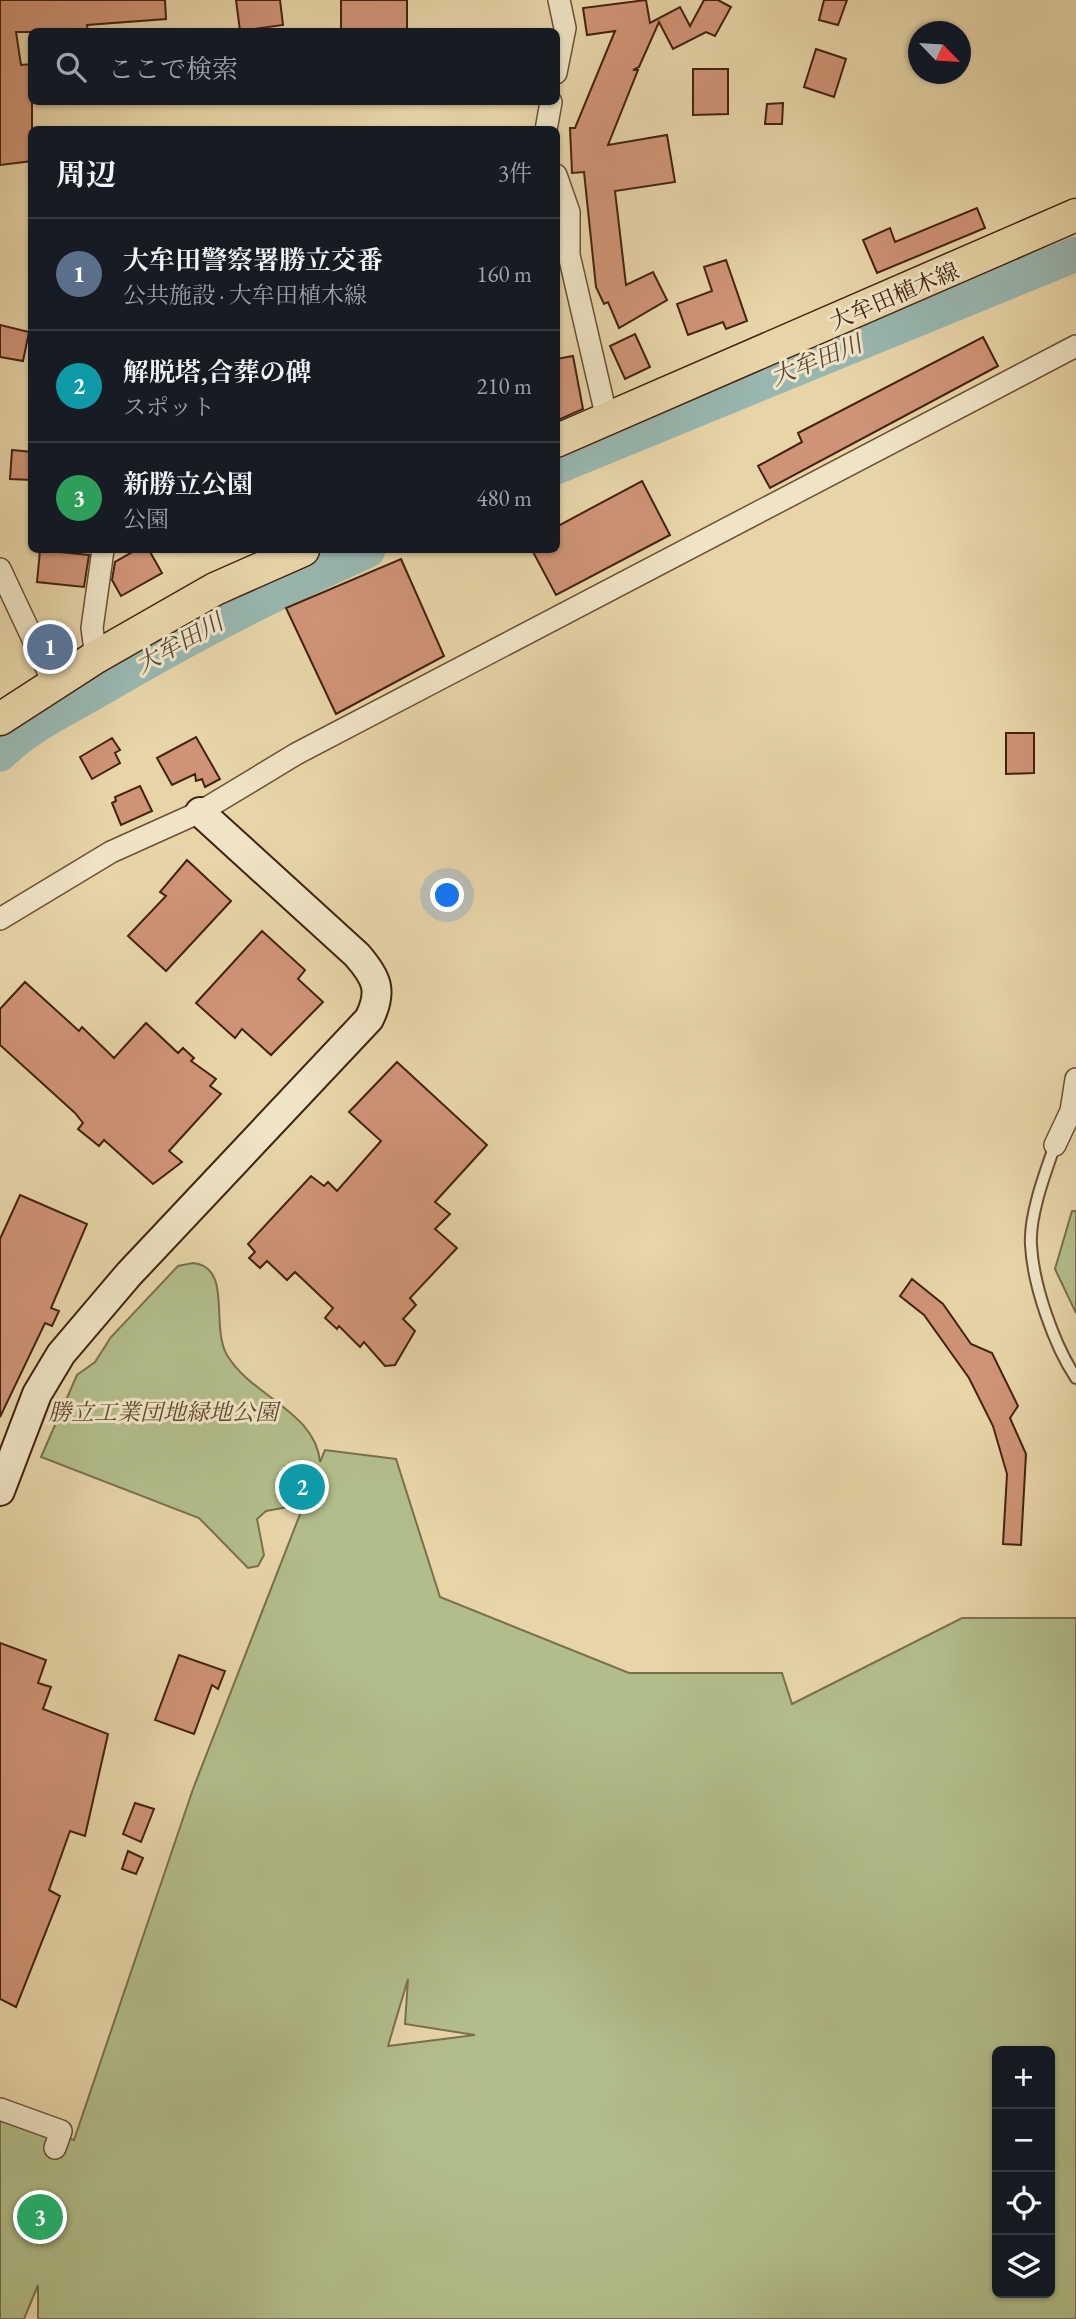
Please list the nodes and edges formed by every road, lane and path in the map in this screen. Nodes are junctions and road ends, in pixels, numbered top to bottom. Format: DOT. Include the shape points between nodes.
graph roads {
  1 [pos="559,0"];
  2 [pos="560,53"];
  3 [pos="550,105"];
  4 [pos="547,126"];
  5 [pos="560,186"];
  6 [pos="1076,215"];
  7 [pos="1076,346"];
  8 [pos="607,419"];
  9 [pos="560,439"];
  10 [pos="103,553"];
  11 [pos="296,553"];
  12 [pos="0,569"];
  13 [pos="96,657"];
  14 [pos="54,684"];
  15 [pos="0,719"];
  16 [pos="200,812"];
  17 [pos="0,919"];
  18 [pos="1076,1079"];
  19 [pos="1055,1145"];
  20 [pos="1076,1378"];
  21 [pos="0,1491"];
  22 [pos="0,2109"];
  23 [pos="55,2148"];
  1 -- 2 [label="street" via="565,28"];
  3 -- 4 [label="street"];
  5 -- 8 [label="street" via="569,212 569,255"];
  6 -- 8 [label="main road, 大牟田植木線"];
  7 -- 16 [label="street" via="296,754"];
  8 -- 9 [label="main road, 大牟田植木線"];
  10 -- 13 [label="street" via="92,628"];
  11 -- 13 [label="main road" via="215,589"];
  12 -- 14 [label="street"];
  13 -- 14 [label="main road"];
  14 -- 15 [label="main road"];
  16 -- 17 [label="street" via="111,852"];
  16 -- 21 [label="street" via="357,955 373,974 376,1005 369,1019 61,1354 37,1394"];
  18 -- 19 [label="street" via="1071,1111"];
  19 -- 20 [label="lane" via="1042,1181 1031,1244 1046,1313"];
  22 -- 23 [label="street" via="61,2131"];
}
